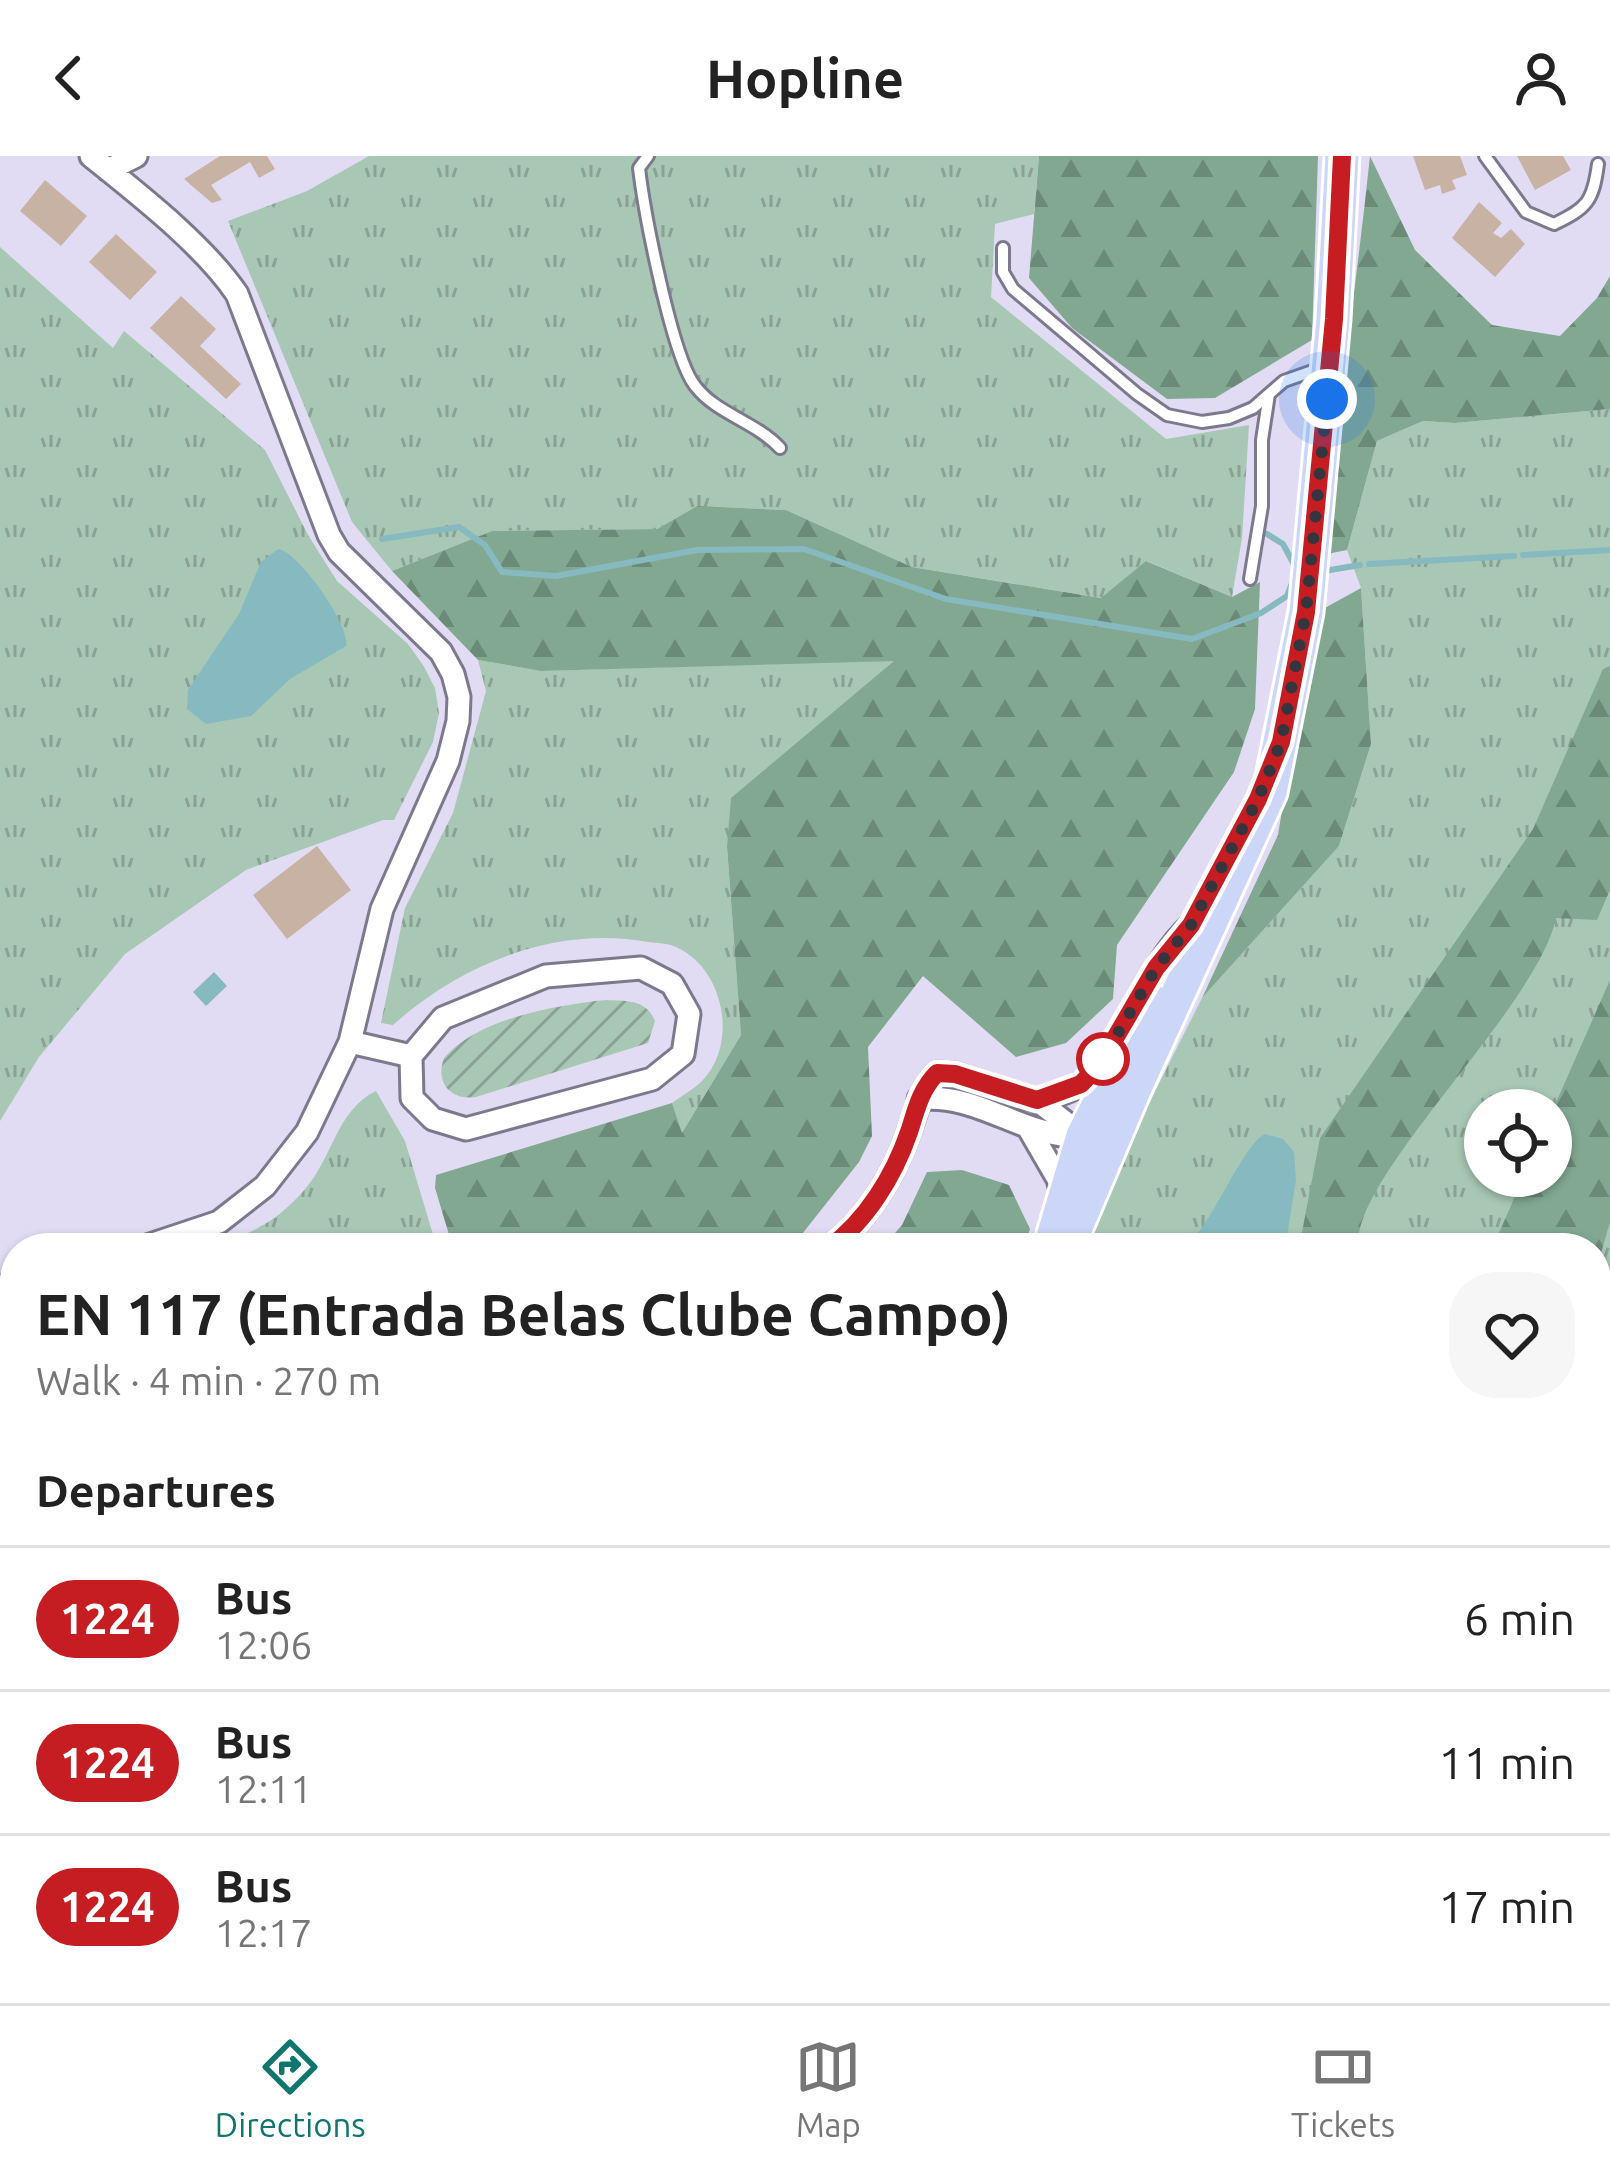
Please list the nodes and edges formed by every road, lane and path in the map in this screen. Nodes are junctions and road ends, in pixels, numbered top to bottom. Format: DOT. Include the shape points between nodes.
graph roads {
  1 [pos="136,156"];
  2 [pos="648,156"];
  3 [pos="1342,156"];
  4 [pos="1485,156"];
  5 [pos="100,163"];
  6 [pos="1598,164"];
  7 [pos="1003,248"];
  8 [pos="1330,365"];
  9 [pos="1269,394"];
  10 [pos="780,448"];
  11 [pos="1250,579"];
  12 [pos="1281,742"];
  13 [pos="1191,925"];
  14 [pos="350,1042"];
  15 [pos="412,1056"];
  16 [pos="919,1099"];
  17 [pos="1037,1100"];
  18 [pos="1126,1110"];
  19 [pos="1029,1130"];
  20 [pos="1083,1136"];
  21 [pos="1063,1199"];
  22 [pos="186,1233"];
  23 [pos="848,1233"];
  24 [pos="1053,1233"];
  25 [pos="1068,1233"];
  26 [pos="1071,1233"];
  1 -- 5 [label="street"];
  2 -- 10 [label="lane" via="639,168 643,200 692,384"];
  3 -- 8 [label="main road"];
  4 -- 6 [label="lane" via="1526,212 1554,224 1584,209"];
  5 -- 14 [label="street" via="226,278 338,553 441,652 453,674 458,721 448,761 382,909"];
  7 -- 9 [label="lane" via="1013,289 1167,415 1229,418"];
  8 -- 9 [label="lane"];
  8 -- 12 [label="main road" via="1306,612"];
  9 -- 11 [label="lane"];
  12 -- 13 [label="main road"];
  12 -- 18 [label="main road" via="1270,792"];
  13 -- 17 [label="street" via="1100,1064 1081,1084"];
  13 -- 20 [label="main road"];
  14 -- 15 [label="street"];
  14 -- 22 [label="street" via="307,1132 265,1186 219,1222"];
  15 -- 15 [label="street" via="443,1018 546,976 640,968 672,984 689,1014 683,1054 652,1079 466,1129 433,1119 412,1098"];
  16 -- 17 [label="street" via="937,1073"];
  16 -- 19 [label="street" via="959,1100"];
  16 -- 23 [label="street" via="882,1189"];
  17 -- 20 [label="street"];
  18 -- 20 [label="main road"];
  18 -- 26 [label="main road"];
  19 -- 20 [label="street"];
  19 -- 21 [label="street"];
  20 -- 21 [label="main road"];
  20 -- 25 [label="main road" via="1085,1170"];
  21 -- 24 [label="main road"];
}
